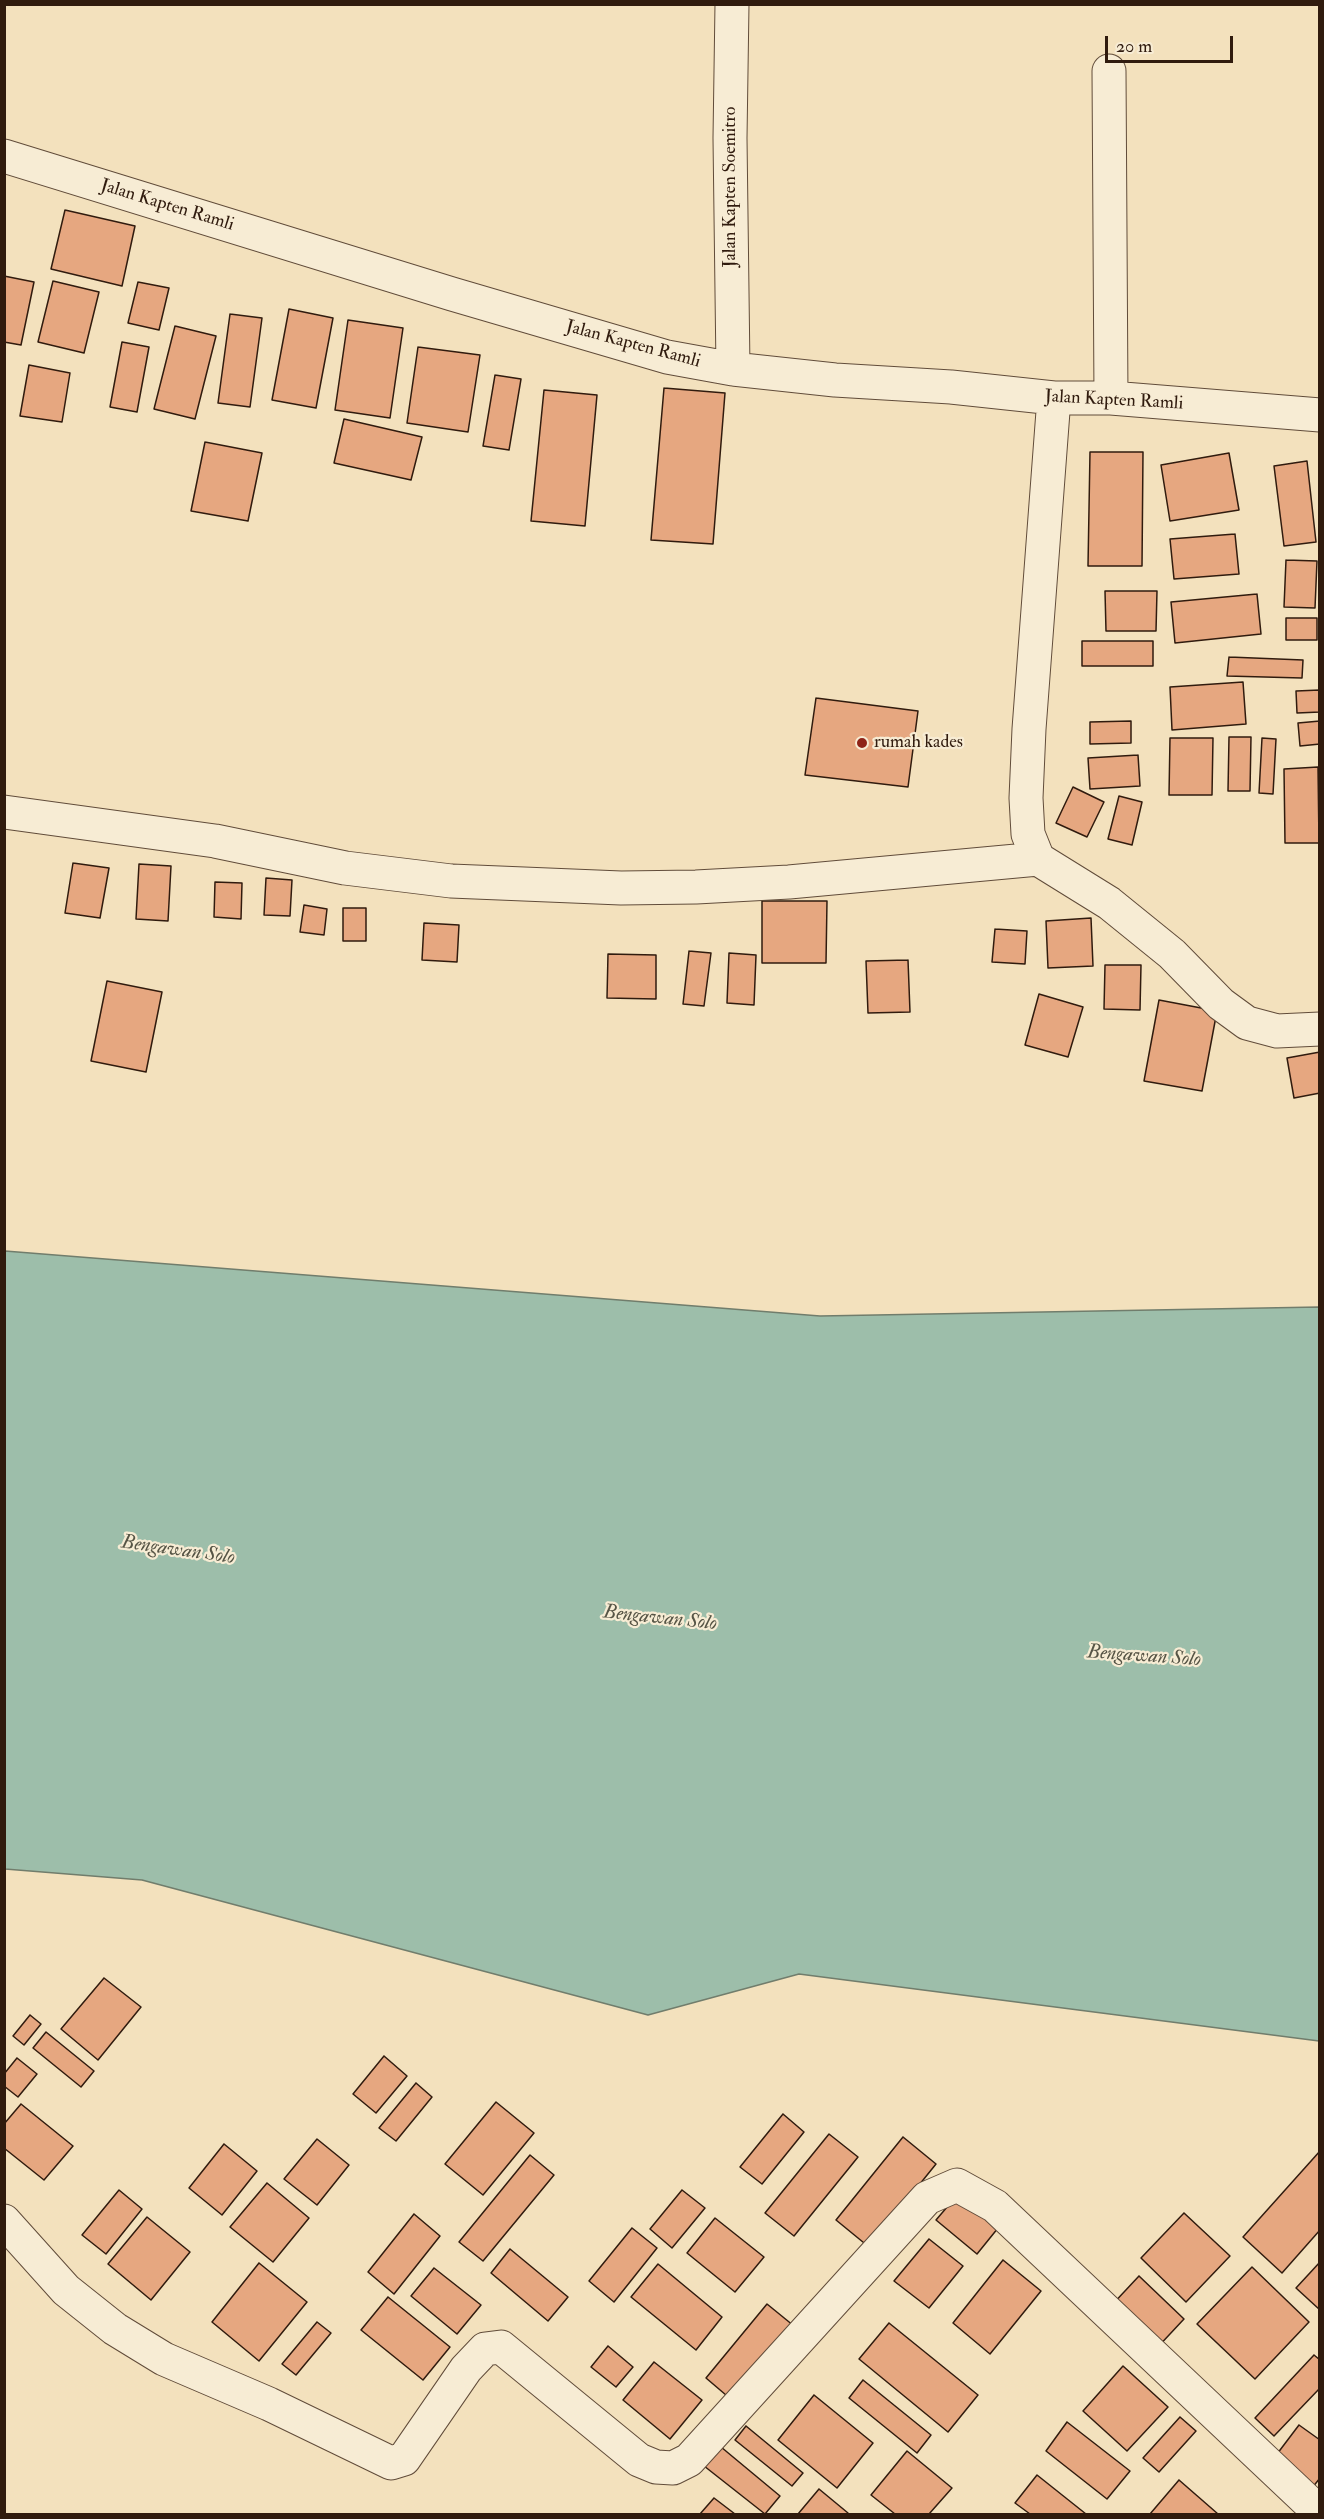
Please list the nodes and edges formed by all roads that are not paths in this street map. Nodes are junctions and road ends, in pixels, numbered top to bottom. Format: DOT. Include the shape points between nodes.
graph roads {
  1 [pos="732,4"];
  2 [pos="1109,71"];
  3 [pos="4,156"];
  4 [pos="734,369"];
  5 [pos="1054,398"];
  6 [pos="1111,398"];
  7 [pos="1320,415"];
  8 [pos="4,812"];
  9 [pos="1038,859"];
  10 [pos="1320,1029"];
  11 [pos="4,2221"];
  12 [pos="1320,2513"];
  1 -- 4 [label="street, Jalan Kapten Soemitro"];
  2 -- 6 [label="street"];
  3 -- 4 [label="street, Jalan Kapten Ramli" via="667,357"];
  4 -- 5 [label="street, Jalan Kapten Ramli"];
  5 -- 6 [label="street, Jalan Kapten Ramli"];
  5 -- 9 [label="street" via="1026,798 1028,834"];
  6 -- 7 [label="street, Jalan Kapten Ramli"];
  8 -- 9 [label="street" via="215,842 345,868 474,882 696,887"];
  9 -- 10 [label="street" via="1109,903 1247,1023 1277,1031"];
  11 -- 12 [label="street" via="66,2290 114,2329 164,2360 269,2403 391,2463 404,2459 466,2369 485,2349 501,2347 639,2460 673,2468 689,2460 927,2198 957,2185 995,2206"];
}
